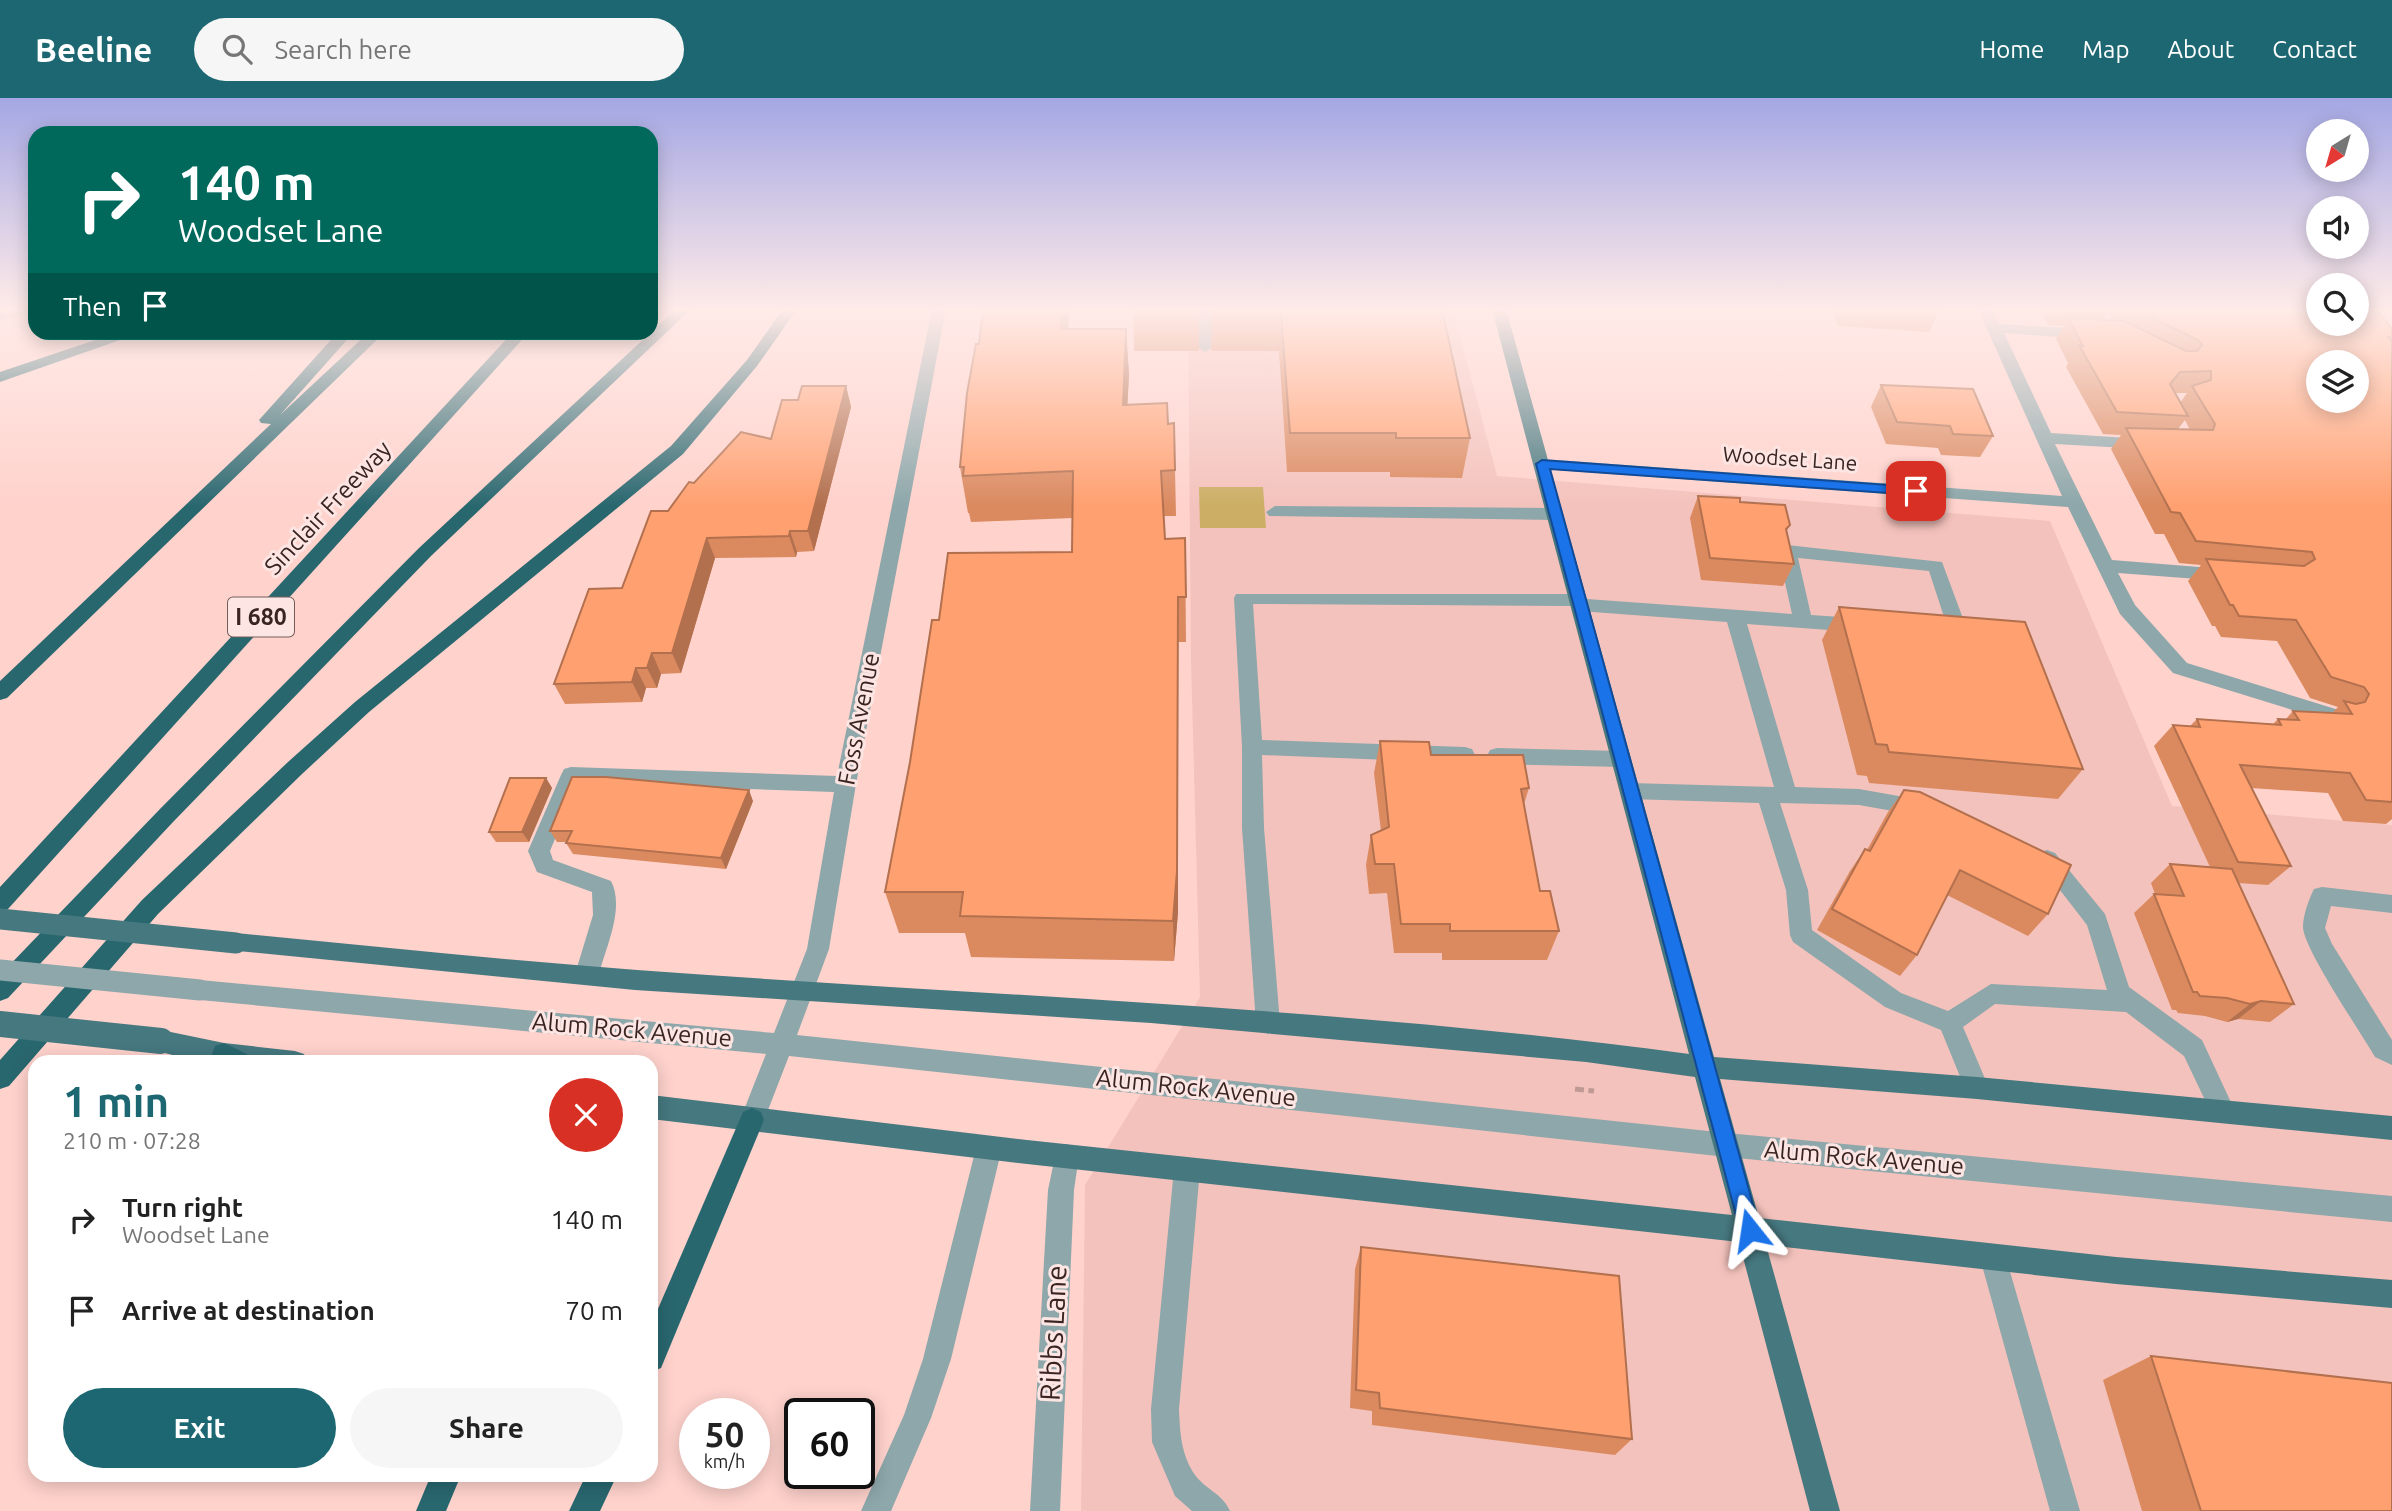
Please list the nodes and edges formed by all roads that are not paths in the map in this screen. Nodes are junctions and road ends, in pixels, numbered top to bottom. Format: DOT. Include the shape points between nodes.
graph roads {
  1 [pos="308,375"];
  2 [pos="332,375"];
  3 [pos="483,375"];
  4 [pos="614,375"];
  5 [pos="742,375"];
  6 [pos="926,375"];
  7 [pos="1517,375"];
  8 [pos="2015,375"];
  9 [pos="2044,438"];
  10 [pos="2163,446"];
  11 [pos="1542,464"];
  12 [pos="2074,502"];
  13 [pos="1275,512"];
  14 [pos="1554,514"];
  15 [pos="152,545"];
  16 [pos="2105,566"];
  17 [pos="2245,576"];
  18 [pos="1578,603"];
  19 [pos="1735,616"];
  20 [pos="1803,621"];
  21 [pos="1881,627"];
  22 [pos="1933,631"];
  23 [pos="0,693"];
  24 [pos="2335,716"];
  25 [pos="1252,747"];
  26 [pos="1621,759"];
  27 [pos="846,784"];
  28 [pos="1630,791"];
  29 [pos="1777,796"];
  30 [pos="1936,812"];
  31 [pos="2033,849"];
  32 [pos="0,902"];
  33 [pos="2392,904"];
  34 [pos="0,919"];
  35 [pos="0,970"];
  36 [pos="587,974"];
  37 [pos="0,991"];
  38 [pos="803,991"];
  39 [pos="2130,1002"];
  40 [pos="1268,1023"];
  41 [pos="1950,1023"];
  42 [pos="0,1024"];
  43 [pos="782,1044"];
  44 [pos="2392,1054"];
  45 [pos="219,1055"];
  46 [pos="1705,1067"];
  47 [pos="0,1078"];
  48 [pos="1977,1088"];
  49 [pos="658,1108"];
  50 [pos="2223,1111"];
  51 [pos="752,1120"];
  52 [pos="2392,1128"];
  53 [pos="1727,1145"];
  54 [pos="989,1148"];
  55 [pos="1066,1156"];
  56 [pos="1187,1169"];
  57 [pos="2392,1209"];
  58 [pos="1750,1230"];
  59 [pos="1993,1258"];
  60 [pos="2392,1294"];
  61 [pos="658,1341"];
  62 [pos="443,1482"];
  63 [pos="598,1482"];
  64 [pos="431,1511"];
  65 [pos="584,1511"];
  66 [pos="876,1511"];
  67 [pos="1045,1511"];
  68 [pos="1216,1511"];
  69 [pos="1825,1511"];
  70 [pos="2065,1511"];
  1 -- 15 [label="highway"];
  2 -- 15 [label="highway"];
  3 -- 32 [label="highway, Sinclair Freeway / I 680"];
  4 -- 37 [label="highway" via="425,552"];
  5 -- 47 [label="highway" via="677,450 295,768 150,906"];
  6 -- 27 [label="street, Foss Avenue"];
  7 -- 11 [label="main road"];
  8 -- 9 [label="street"];
  9 -- 10 [label="street"];
  9 -- 12 [label="street"];
  11 -- 12 [label="street, Woodset Lane"];
  11 -- 14 [label="main road"];
  12 -- 16 [label="street"];
  13 -- 14 [label="street"];
  14 -- 18 [label="main road"];
  15 -- 23 [label="highway"];
  16 -- 17 [label="street"];
  16 -- 24 [label="street" via="2127,609 2180,668"];
  18 -- 19 [label="street"];
  18 -- 25 [label="street" via="1243,598"];
  18 -- 26 [label="main road"];
  19 -- 20 [label="street"];
  19 -- 29 [label="street"];
  20 -- 21 [label="street"];
  20 -- 22 [label="street" via="1787,551 1936,566 1959,632"];
  25 -- 26 [label="street"];
  25 -- 40 [label="street" via="1253,828"];
  26 -- 28 [label="main road"];
  27 -- 36 [label="street" via="571,775 539,851 545,866 603,887 604,915"];
  27 -- 38 [label="street, Foss Avenue" via="827,909"];
  28 -- 29 [label="street"];
  28 -- 46 [label="main road"];
  29 -- 30 [label="street" via="1859,797"];
  29 -- 41 [label="street" via="1797,890 1801,935 1893,1000"];
  31 -- 39 [label="street" via="2045,855 2097,921 2119,993"];
  33 -- 44 [label="street" via="2322,896 2314,928 2384,1049"];
  34 -- 36 [label="main road, Alum Rock Avenue, bridge"];
  35 -- 43 [label="street, Alum Rock Avenue, bridge"];
  36 -- 38 [label="main road, Alum Rock Avenue"];
  38 -- 40 [label="main road, Alum Rock Avenue"];
  38 -- 43 [label="street, Foss Avenue"];
  39 -- 41 [label="street" via="1991,994"];
  39 -- 50 [label="street" via="2193,1048"];
  40 -- 46 [label="main road, Alum Rock Avenue" via="1586,1051"];
  41 -- 48 [label="street"];
  42 -- 45 [label="main road, bridge" via="161,1041"];
  43 -- 51 [label="street, Foss Avenue"];
  43 -- 53 [label="street, Alum Rock Avenue"];
  46 -- 48 [label="main road, Alum Rock Avenue"];
  46 -- 53 [label="main road"];
  48 -- 50 [label="main road, Alum Rock Avenue"];
  49 -- 51 [label="main road"];
  50 -- 52 [label="main road, Alum Rock Avenue"];
  51 -- 54 [label="main road"];
  51 -- 61 [label="highway"];
  53 -- 57 [label="street, Alum Rock Avenue"];
  53 -- 58 [label="main road"];
  54 -- 55 [label="main road"];
  54 -- 66 [label="street" via="937,1359"];
  55 -- 56 [label="main road"];
  55 -- 67 [label="street, Ribbs Lane"];
  56 -- 58 [label="main road"];
  56 -- 68 [label="street" via="1165,1409 1166,1442 1185,1486"];
  58 -- 59 [label="main road"];
  58 -- 69 [label="main road"];
  59 -- 60 [label="main road" via="2244,1285"];
  59 -- 70 [label="street"];
  62 -- 64 [label="highway"];
  63 -- 65 [label="highway"];
}
